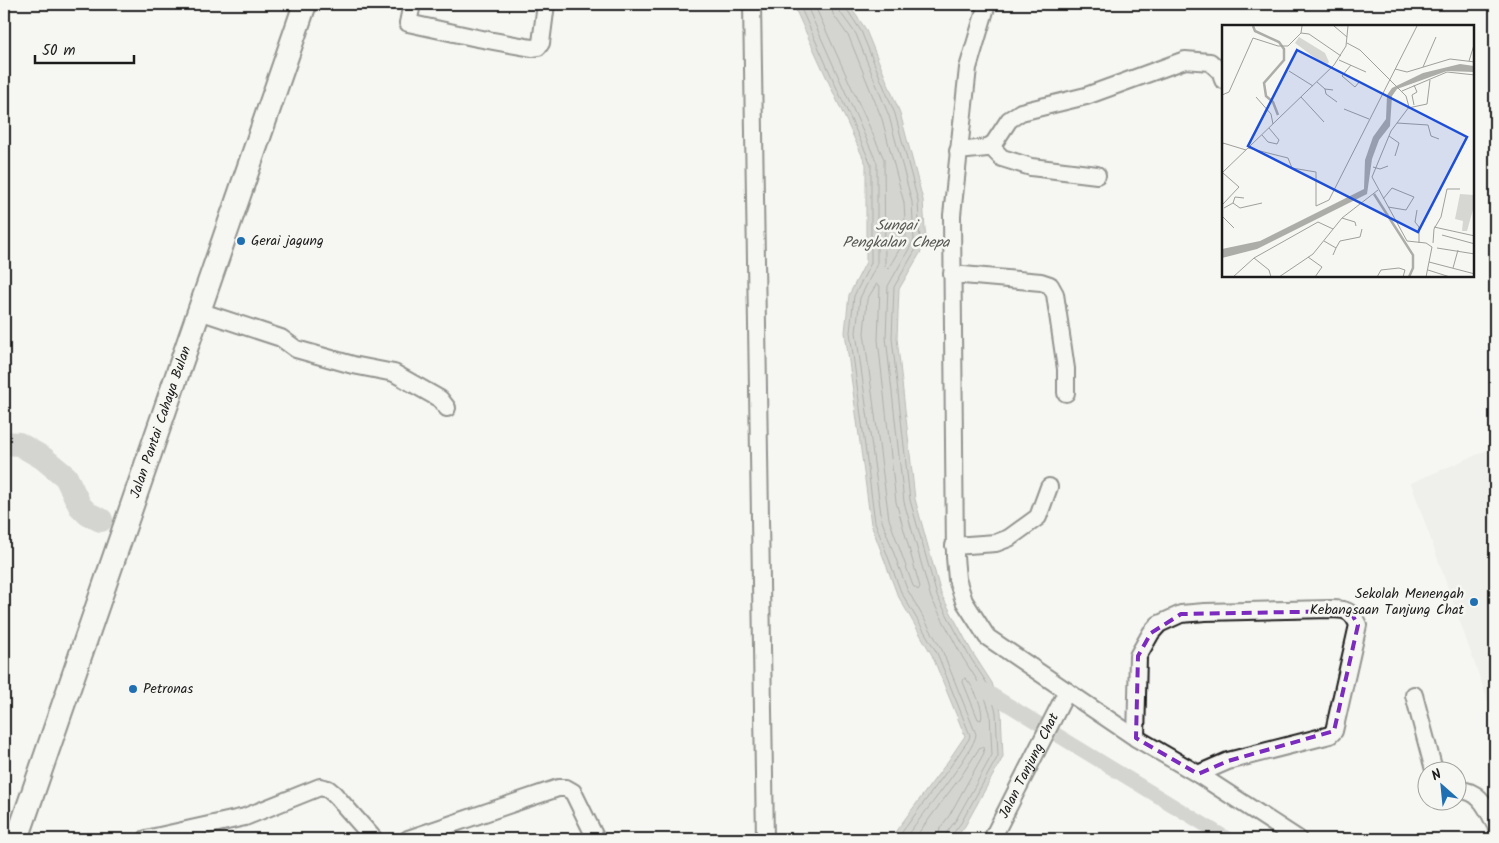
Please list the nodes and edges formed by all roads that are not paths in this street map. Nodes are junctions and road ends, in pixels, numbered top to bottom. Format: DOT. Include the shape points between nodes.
graph roads {
  1 [pos="305,4"];
  2 [pos="412,4"];
  3 [pos="546,4"];
  4 [pos="752,4"];
  5 [pos="988,4"];
  6 [pos="1222,76"];
  7 [pos="990,146"];
  8 [pos="958,151"];
  9 [pos="1097,175"];
  10 [pos="952,274"];
  11 [pos="199,311"];
  12 [pos="1066,393"];
  13 [pos="447,408"];
  14 [pos="1049,488"];
  15 [pos="954,546"];
  16 [pos="1067,691"];
  17 [pos="1414,695"];
  18 [pos="1136,738"];
  19 [pos="1431,760"];
  20 [pos="1198,774"];
  21 [pos="1466,791"];
  22 [pos="1495,824"];
  23 [pos="17,839"];
  24 [pos="146,839"];
  25 [pos="374,839"];
  26 [pos="408,839"];
  27 [pos="596,839"];
  28 [pos="765,839"];
  29 [pos="992,839"];
  30 [pos="1298,839"];
  1 -- 11 [label="main road, Jalan Pantai Cahaya Bulan"];
  2 -- 3 [label="street" via="408,23 532,48 541,43"];
  4 -- 28 [label="street"];
  5 -- 8 [label="street" via="968,68"];
  6 -- 7 [label="street" via="1210,62 1184,60 1086,96 1014,116"];
  7 -- 8 [label="street"];
  7 -- 9 [label="street" via="1002,158 1022,164"];
  8 -- 10 [label="street" via="951,229"];
  10 -- 12 [label="street" via="1050,285 1055,294 1066,370"];
  10 -- 15 [label="street"];
  11 -- 13 [label="street" via="281,338 296,349 394,373 440,400"];
  11 -- 23 [label="main road, Jalan Pantai Cahaya Bulan"];
  14 -- 15 [label="street" via="1038,517 1009,538 996,543"];
  15 -- 16 [label="street" via="957,579 964,601 988,637"];
  16 -- 18 [label="street"];
  16 -- 29 [label="street, Jalan Tanjung Chat"];
  17 -- 19 [label="street"];
  18 -- 20 [label="street"];
  18 -- 20 [label="street" via="1138,656 1159,624 1181,614 1205,612 1350,611 1358,625 1334,731 1228,761"];
  20 -- 30 [label="street"];
  21 -- 22 [label="street" via="1484,802"];
  24 -- 25 [label="street" via="245,817 320,787 334,794"];
  26 -- 27 [label="street" via="566,788 573,792"];
}
